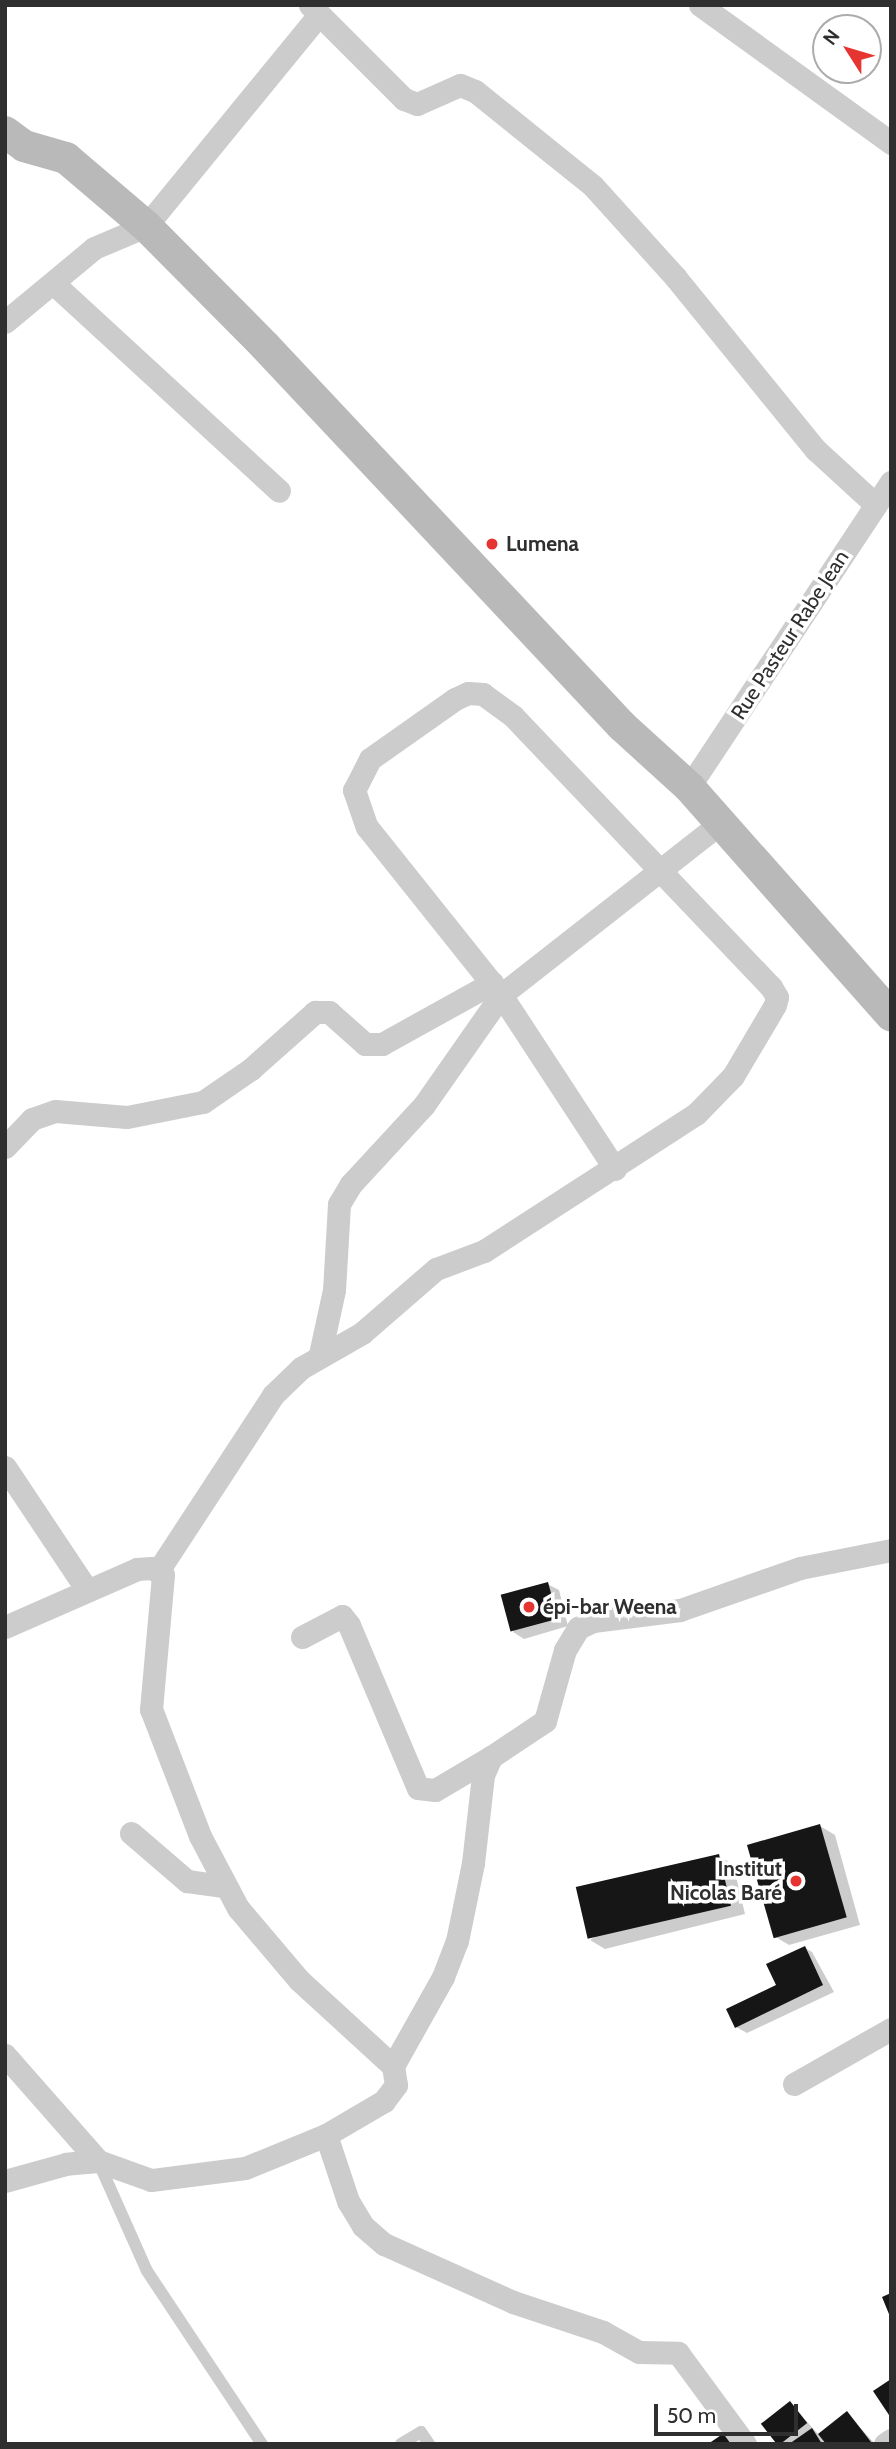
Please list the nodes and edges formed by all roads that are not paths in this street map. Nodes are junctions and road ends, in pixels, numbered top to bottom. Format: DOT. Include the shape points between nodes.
graph roads {
  1 [pos="700,5"];
  2 [pos="314,10"];
  3 [pos="5,132"];
  4 [pos="891,143"];
  5 [pos="146,226"];
  6 [pos="53,283"];
  7 [pos="5,323"];
  8 [pos="891,482"];
  9 [pos="279,491"];
  10 [pos="876,505"];
  11 [pos="689,787"];
  12 [pos="720,823"];
  13 [pos="658,872"];
  14 [pos="497,989"];
  15 [pos="891,1015"];
  16 [pos="5,1147"];
  17 [pos="615,1169"];
  18 [pos="320,1354"];
  19 [pos="5,1467"];
  20 [pos="891,1550"];
  21 [pos="159,1571"];
  22 [pos="88,1590"];
  23 [pos="5,1626"];
  24 [pos="302,1637"];
  25 [pos="491,1757"];
  26 [pos="131,1833"];
  27 [pos="222,1886"];
  28 [pos="891,2029"];
  29 [pos="5,2055"];
  30 [pos="393,2066"];
  31 [pos="794,2084"];
  32 [pos="326,2135"];
  33 [pos="98,2161"];
  34 [pos="5,2181"];
  35 [pos="891,2440"];
  36 [pos="262,2444"];
  37 [pos="401,2444"];
  38 [pos="429,2444"];
  39 [pos="746,2444"];
  40 [pos="885,2444"];
  1 -- 4 [label="street"];
  2 -- 5 [label="street"];
  2 -- 10 [label="street" via="404,99 417,104 460,86 474,91 593,186 676,278 816,450"];
  3 -- 5 [label="main road" via="24,146 66,158"];
  5 -- 6 [label="street" via="94,248"];
  5 -- 11 [label="main road" via="622,726"];
  6 -- 7 [label="street"];
  6 -- 9 [label="street"];
  8 -- 10 [label="street, Rue Pasteur Rabe Jean"];
  10 -- 11 [label="street, Rue Pasteur Rabe Jean"];
  11 -- 12 [label="main road"];
  12 -- 13 [label="street"];
  12 -- 15 [label="main road"];
  13 -- 14 [label="street"];
  13 -- 14 [label="street" via="499,704 468,692 370,758 354,790 367,827"];
  13 -- 17 [label="street" via="777,997 720,1094"];
  14 -- 16 [label="street" via="382,1044 365,1044 329,1012 314,1012 251,1069 203,1102 127,1117 55,1111 32,1119"];
  14 -- 17 [label="street"];
  14 -- 18 [label="street" via="424,1105 351,1184 339,1204 334,1290"];
  17 -- 18 [label="street" via="484,1251 436,1269 362,1333"];
  18 -- 21 [label="street" via="273,1395"];
  19 -- 22 [label="street"];
  20 -- 25 [label="street" via="800,1568 680,1610 593,1621 578,1628 565,1650 545,1721"];
  21 -- 22 [label="street" via="137,1569"];
  21 -- 27 [label="street" via="165,1581 152,1709"];
  22 -- 23 [label="street"];
  24 -- 25 [label="street" via="342,1616 349,1625 418,1788 435,1790"];
  25 -- 30 [label="street" via="483,1774 473,1863 457,1941 443,1977"];
  26 -- 27 [label="street" via="187,1881"];
  27 -- 30 [label="street" via="299,1980"];
  28 -- 31 [label="street"];
  29 -- 33 [label="street"];
  30 -- 32 [label="street" via="396,2085 384,2101"];
  32 -- 33 [label="street" via="245,2168 151,2180"];
  32 -- 39 [label="street" via="348,2201 363,2226 384,2244 513,2302 603,2332 639,2352 678,2353"];
  33 -- 34 [label="street" via="65,2164"];
  33 -- 36 [label="lane" via="147,2271"];
  35 -- 40 [label="street"];
  37 -- 38 [label="lane" via="421,2432"];
}
